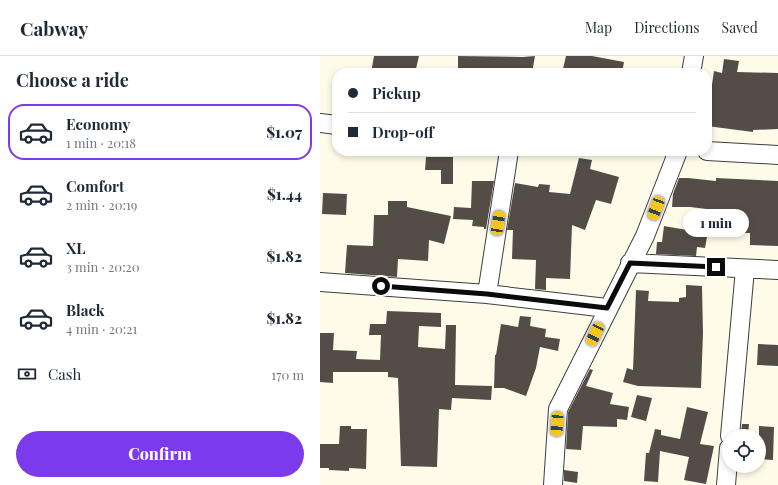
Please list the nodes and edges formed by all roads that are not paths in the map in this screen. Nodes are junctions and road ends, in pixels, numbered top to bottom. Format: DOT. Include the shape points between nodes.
graph roads {
  1 [pos="694,56"];
  2 [pos="692,68"];
  3 [pos="320,122"];
  4 [pos="332,123"];
  5 [pos="712,151"];
  6 [pos="778,155"];
  7 [pos="508,156"];
  8 [pos="676,156"];
  9 [pos="630,263"];
  10 [pos="745,269"];
  11 [pos="778,270"];
  12 [pos="320,282"];
  13 [pos="487,294"];
  14 [pos="607,308"];
  15 [pos="731,429"];
  16 [pos="727,473"];
  17 [pos="552,485"];
  18 [pos="726,485"];
  1 -- 2 [label="street"];
  3 -- 4 [label="street"];
  5 -- 6 [label="street"];
  7 -- 13 [label="street"];
  8 -- 9 [label="street" via="645,236"];
  9 -- 10 [label="street"];
  9 -- 14 [label="street"];
  10 -- 11 [label="street"];
  10 -- 15 [label="street"];
  12 -- 13 [label="street"];
  13 -- 14 [label="street"];
  14 -- 17 [label="street" via="558,409"];
  16 -- 18 [label="street"];
}
